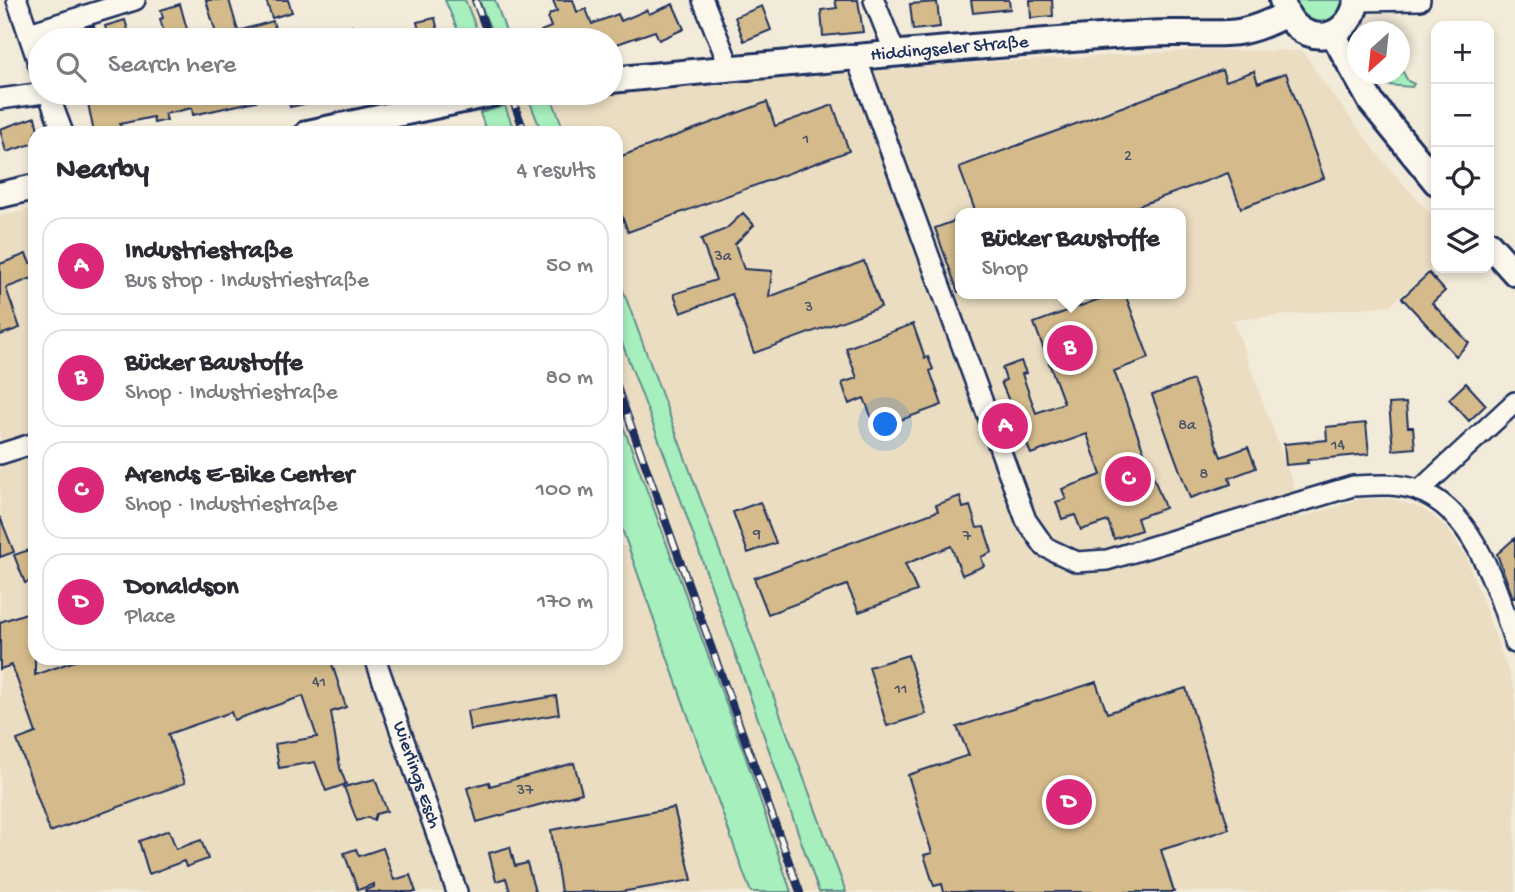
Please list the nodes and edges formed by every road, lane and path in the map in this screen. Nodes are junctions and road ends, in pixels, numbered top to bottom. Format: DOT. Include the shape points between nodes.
graph roads {
  1 [pos="17,0"];
  2 [pos="135,0"];
  3 [pos="703,0"];
  4 [pos="874,0"];
  5 [pos="1420,0"];
  6 [pos="1357,1"];
  7 [pos="1284,7"];
  8 [pos="45,28"];
  9 [pos="28,30"];
  10 [pos="1333,34"];
  11 [pos="895,53"];
  12 [pos="856,57"];
  13 [pos="730,68"];
  14 [pos="623,79"];
  15 [pos="28,95"];
  16 [pos="0,99"];
  17 [pos="51,105"];
  18 [pos="439,105"];
  19 [pos="59,126"];
  20 [pos="341,126"];
  21 [pos="1431,176"];
  22 [pos="28,189"];
  23 [pos="0,195"];
  24 [pos="1494,250"];
  25 [pos="1515,273"];
  26 [pos="1515,402"];
  27 [pos="28,445"];
  28 [pos="0,454"];
  29 [pos="1419,491"];
  30 [pos="1515,643"];
  31 [pos="377,665"];
  32 [pos="457,892"];
  1 -- 9 [label="street"];
  2 -- 8 [label="street"];
  3 -- 13 [label="street"];
  4 -- 11 [label="street"];
  5 -- 6 [label="street"];
  6 -- 10 [label="street" via="1345,26"];
  7 -- 10 [label="street" via="1294,26 1306,33"];
  7 -- 11 [label="street, Hiddingseler Straße" via="1265,25 1240,33 1143,34"];
  10 -- 21 [label="street" via="1371,102"];
  11 -- 12 [label="street, Hiddingseler Straße"];
  12 -- 13 [label="street, Hiddingseler Straße"];
  12 -- 29 [label="street" via="1026,520 1045,547 1077,562 1107,560 1353,486 1386,484"];
  13 -- 14 [label="street, Hiddingseler Straße"];
  15 -- 16 [label="street"];
  17 -- 19 [label="street"];
  18 -- 20 [label="street"];
  22 -- 23 [label="street"];
  24 -- 25 [label="street"];
  26 -- 29 [label="street"];
  27 -- 28 [label="street"];
  29 -- 30 [label="street" via="1447,509 1472,537 1489,569"];
  31 -- 32 [label="street, Wierlings Esch"];
}
